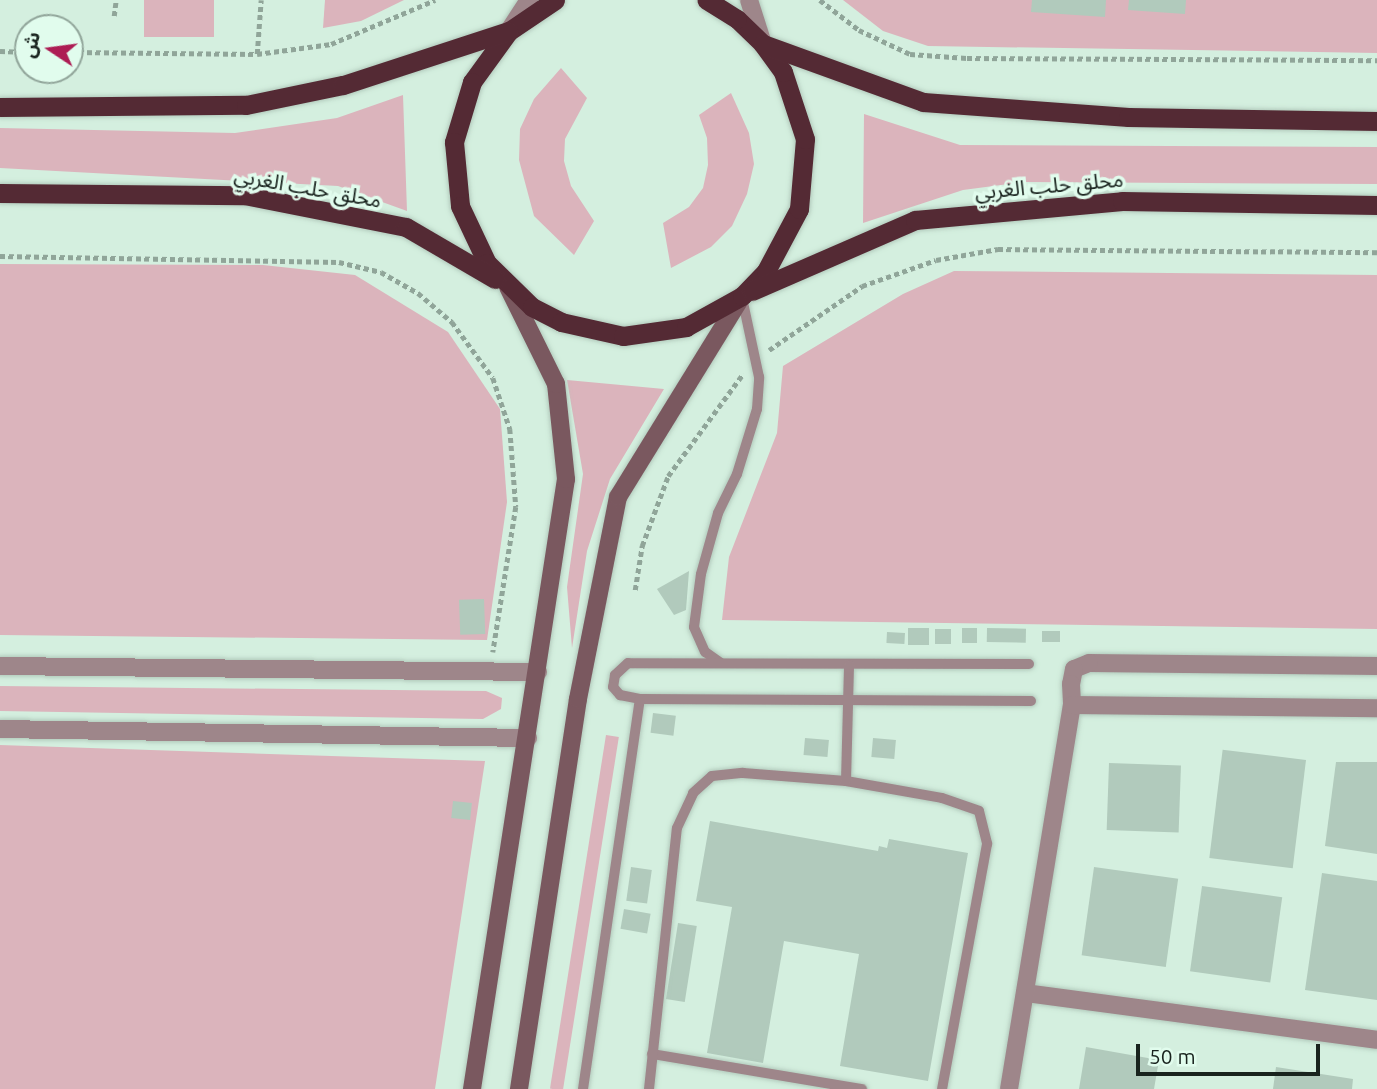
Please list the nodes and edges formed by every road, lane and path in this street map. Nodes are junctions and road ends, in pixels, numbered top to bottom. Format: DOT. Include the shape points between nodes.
graph roads {
  1 [pos="116,0"];
  2 [pos="261,0"];
  3 [pos="435,0"];
  4 [pos="529,0"];
  5 [pos="555,0"];
  6 [pos="707,0"];
  7 [pos="749,0"];
  8 [pos="820,0"];
  9 [pos="114,16"];
  10 [pos="509,31"];
  11 [pos="763,44"];
  12 [pos="84,52"];
  13 [pos="257,54"];
  14 [pos="1377,60"];
  15 [pos="0,107"];
  16 [pos="1377,121"];
  17 [pos="0,193"];
  18 [pos="1377,205"];
  19 [pos="1377,252"];
  20 [pos="0,256"];
  21 [pos="508,287"];
  22 [pos="741,296"];
  23 [pos="755,359"];
  24 [pos="635,590"];
  25 [pos="721,663"];
  26 [pos="1029,664"];
  27 [pos="849,665"];
  28 [pos="0,666"];
  29 [pos="1377,666"];
  30 [pos="489,671"];
  31 [pos="538,672"];
  32 [pos="640,699"];
  33 [pos="1031,701"];
  34 [pos="850,702"];
  35 [pos="1072,705"];
  36 [pos="1377,708"];
  37 [pos="0,729"];
  38 [pos="527,738"];
  39 [pos="846,781"];
  40 [pos="1026,993"];
  41 [pos="1377,1040"];
  42 [pos="652,1054"];
  43 [pos="472,1089"];
  44 [pos="519,1089"];
  45 [pos="583,1089"];
  46 [pos="649,1089"];
  47 [pos="862,1089"];
  48 [pos="942,1089"];
  49 [pos="1009,1089"];
  1 -- 9 [label="path"];
  2 -- 13 [label="path"];
  3 -- 13 [label="path" via="331,44"];
  4 -- 10 [label="street"];
  5 -- 10 [label="highway"];
  6 -- 11 [label="highway" via="737,19"];
  7 -- 11 [label="street"];
  8 -- 14 [label="path" via="859,30 910,54"];
  10 -- 15 [label="highway" via="343,85 246,105"];
  10 -- 21 [label="highway" via="472,82 454,142 460,206 471,236"];
  11 -- 16 [label="highway" via="923,102 1128,117"];
  11 -- 22 [label="highway" via="783,72 797,105 805,139 805,174 799,209 785,241"];
  12 -- 13 [label="path"];
  17 -- 21 [label="highway, محلق حلب الغربي" via="244,195 407,227"];
  18 -- 22 [label="highway, محلق حلب الغربي" via="1122,201 915,220"];
  19 -- 23 [label="path" via="998,249 936,260 862,286"];
  20 -- 30 [label="path" via="339,262 381,272 452,322 494,378 510,429 516,508"];
  21 -- 22 [label="highway, محلق حلب الغربي" via="561,322 623,336 686,327"];
  21 -- 31 [label="main road" via="556,384 566,479"];
  22 -- 23 [label="lane"];
  22 -- 44 [label="main road" via="618,497 578,699"];
  23 -- 24 [label="path" via="668,476 642,546"];
  23 -- 25 [label="lane" via="757,409 737,474 718,513 701,574 694,627 705,652"];
  25 -- 27 [label="lane"];
  25 -- 32 [label="lane" via="628,663 615,675 613,687 620,695"];
  26 -- 27 [label="lane"];
  27 -- 34 [label="lane"];
  28 -- 30 [label="street"];
  29 -- 35 [label="street" via="1089,663 1074,670"];
  30 -- 31 [label="street"];
  31 -- 38 [label="main road"];
  32 -- 34 [label="lane"];
  32 -- 45 [label="lane"];
  33 -- 34 [label="lane"];
  34 -- 39 [label="lane"];
  35 -- 36 [label="street"];
  35 -- 40 [label="street"];
  37 -- 38 [label="street"];
  38 -- 43 [label="main road"];
  39 -- 42 [label="lane" via="743,773 712,776 693,793 677,828"];
  39 -- 48 [label="lane" via="942,798 979,811 987,844"];
  40 -- 41 [label="street"];
  40 -- 49 [label="street"];
  42 -- 46 [label="lane"];
  42 -- 47 [label="lane"];
}
